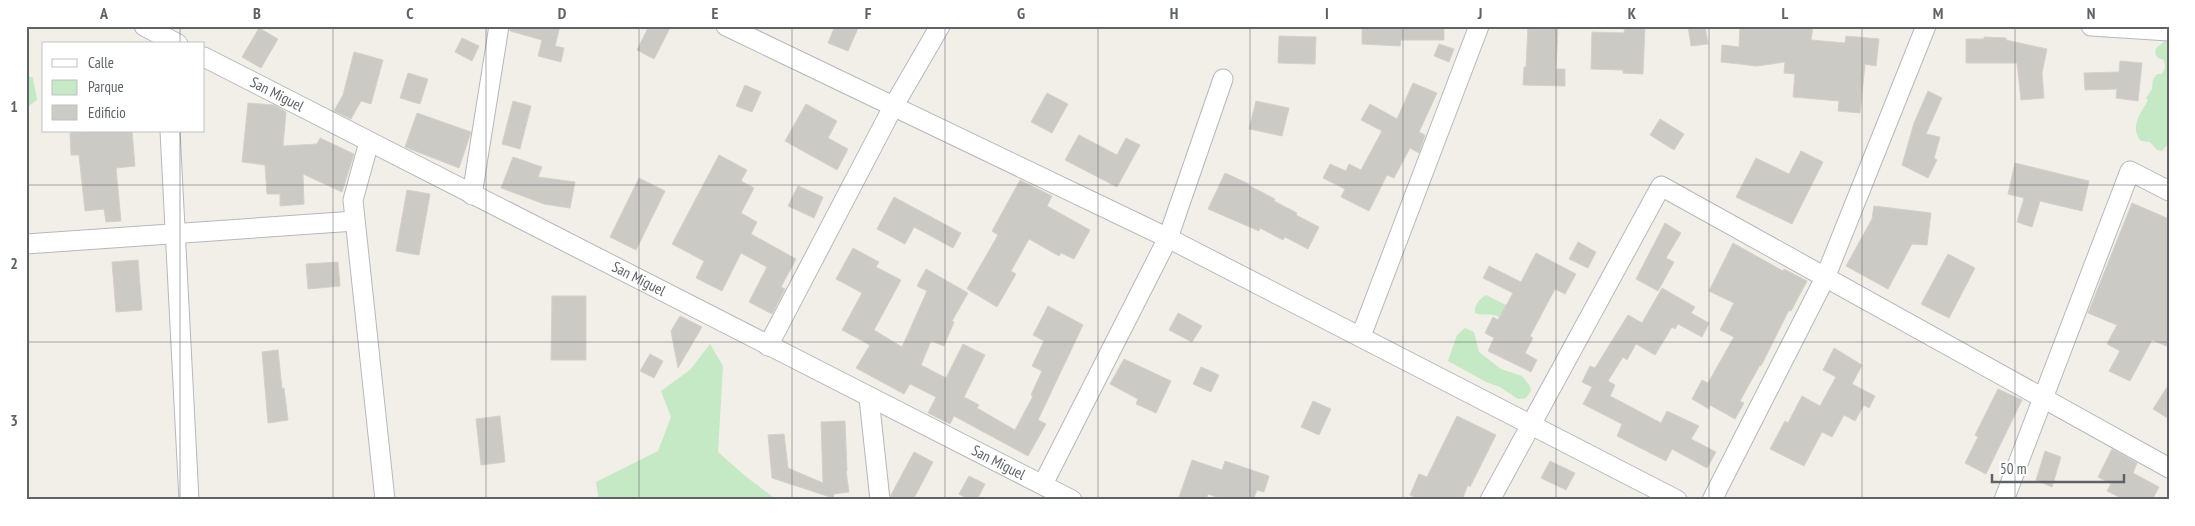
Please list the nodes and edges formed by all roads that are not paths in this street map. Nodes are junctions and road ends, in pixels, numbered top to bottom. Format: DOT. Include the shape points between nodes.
graph roads {
  1 [pos="144,26"];
  2 [pos="499,26"];
  3 [pos="726,26"];
  4 [pos="940,26"];
  5 [pos="1478,26"];
  6 [pos="1926,26"];
  7 [pos="2091,26"];
  8 [pos="2169,31"];
  9 [pos="169,41"];
  10 [pos="205,58"];
  11 [pos="1223,79"];
  12 [pos="893,107"];
  13 [pos="170,132"];
  14 [pos="369,142"];
  15 [pos="2169,191"];
  16 [pos="472,195"];
  17 [pos="355,221"];
  18 [pos="175,234"];
  19 [pos="1168,238"];
  20 [pos="26,244"];
  21 [pos="1825,278"];
  22 [pos="1361,336"];
  23 [pos="768,346"];
  24 [pos="869,398"];
  25 [pos="2043,398"];
  26 [pos="1530,425"];
  27 [pos="2169,468"];
  28 [pos="1043,484"];
  29 [pos="1069,499"];
  30 [pos="189,500"];
  31 [pos="386,500"];
  32 [pos="880,500"];
  33 [pos="1490,500"];
  34 [pos="1677,500"];
  35 [pos="1712,500"];
  36 [pos="2004,500"];
  1 -- 9 [label="street"];
  2 -- 16 [label="street"];
  3 -- 12 [label="street"];
  4 -- 12 [label="street"];
  5 -- 22 [label="street"];
  6 -- 21 [label="street"];
  7 -- 8 [label="street"];
  10 -- 14 [label="street, San Miguel"];
  11 -- 19 [label="street"];
  12 -- 19 [label="street"];
  12 -- 23 [label="street"];
  13 -- 18 [label="street"];
  14 -- 16 [label="street, San Miguel"];
  14 -- 17 [label="street" via="353,200"];
  15 -- 25 [label="street" via="2130,171"];
  16 -- 23 [label="street, San Miguel"];
  17 -- 18 [label="street"];
  17 -- 31 [label="street"];
  18 -- 20 [label="street"];
  18 -- 30 [label="street"];
  19 -- 22 [label="street"];
  19 -- 28 [label="street"];
  21 -- 25 [label="street"];
  21 -- 26 [label="street" via="1661,186"];
  21 -- 35 [label="street"];
  22 -- 26 [label="street"];
  23 -- 24 [label="street, San Miguel"];
  24 -- 28 [label="street, San Miguel"];
  24 -- 32 [label="street"];
  25 -- 27 [label="street"];
  25 -- 36 [label="street"];
  26 -- 33 [label="street"];
  26 -- 34 [label="street"];
  28 -- 29 [label="street, San Miguel"];
}
